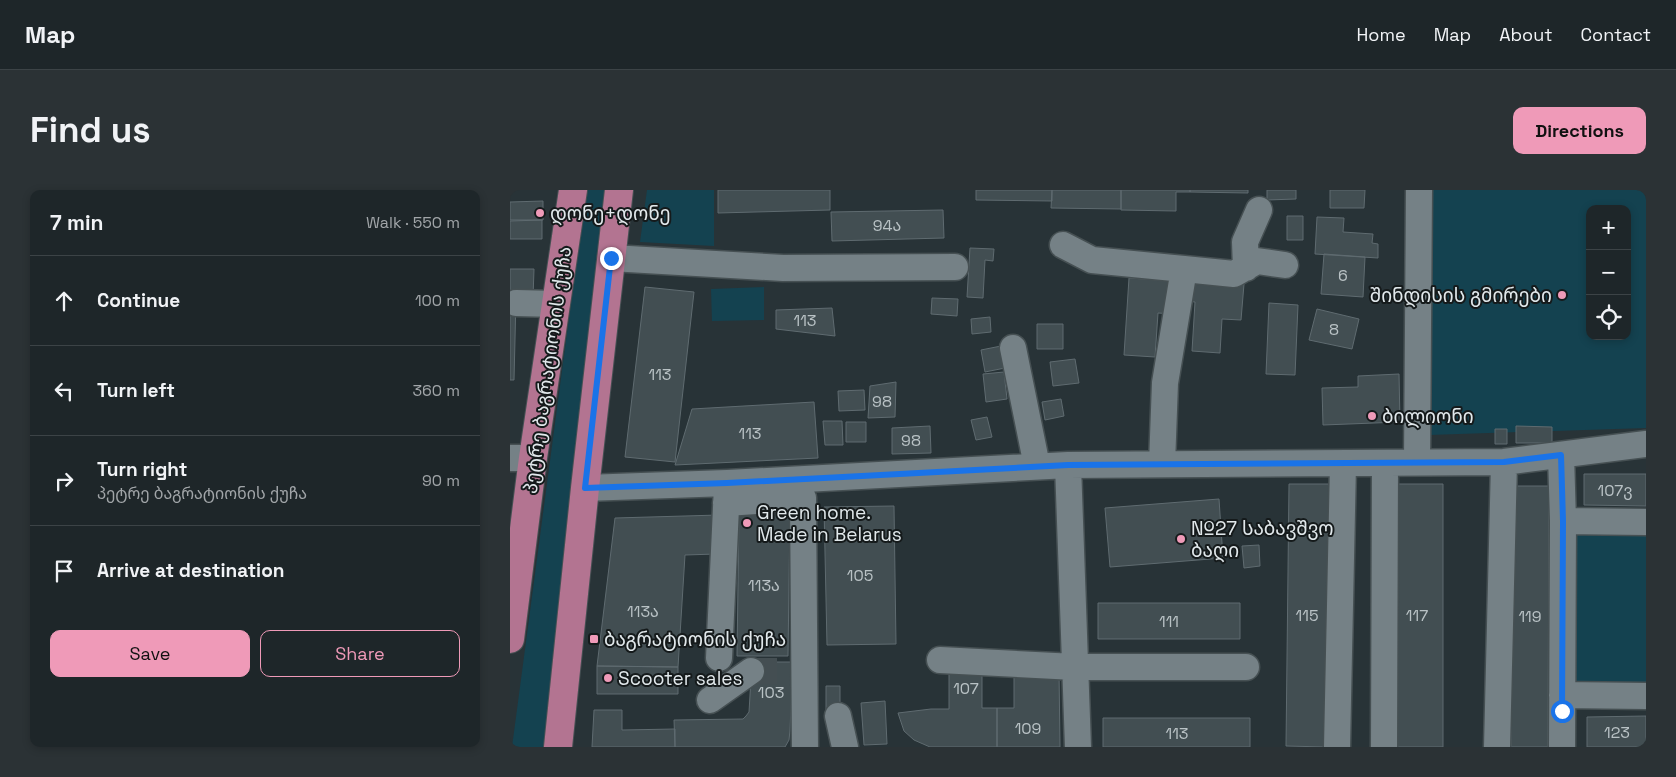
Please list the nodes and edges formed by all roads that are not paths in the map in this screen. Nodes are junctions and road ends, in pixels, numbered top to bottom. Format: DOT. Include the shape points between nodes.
graph roads {
  1 [pos="573,190"];
  2 [pos="619,190"];
  3 [pos="1419,190"];
  4 [pos="1259,210"];
  5 [pos="1062,245"];
  6 [pos="611,258"];
  7 [pos="1284,265"];
  8 [pos="955,267"];
  9 [pos="1246,268"];
  10 [pos="1184,269"];
  11 [pos="516,304"];
  12 [pos="556,304"];
  13 [pos="1013,348"];
  14 [pos="1646,444"];
  15 [pos="1561,455"];
  16 [pos="521,458"];
  17 [pos="1417,462"];
  18 [pos="1504,462"];
  19 [pos="1385,463"];
  20 [pos="1162,464"];
  21 [pos="1343,464"];
  22 [pos="1068,465"];
  23 [pos="1037,466"];
  24 [pos="585,488"];
  25 [pos="726,493"];
  26 [pos="1563,521"];
  27 [pos="1646,522"];
  28 [pos="510,639"];
  29 [pos="719,658"];
  30 [pos="940,660"];
  31 [pos="1075,667"];
  32 [pos="1246,667"];
  33 [pos="751,672"];
  34 [pos="1562,695"];
  35 [pos="1646,696"];
  36 [pos="710,700"];
  37 [pos="838,716"];
  38 [pos="558,747"];
  39 [pos="805,747"];
  40 [pos="845,747"];
  41 [pos="1078,747"];
  42 [pos="1337,747"];
  43 [pos="1384,747"];
  44 [pos="1497,747"];
  45 [pos="1562,747"];
  1 -- 12 [label="main road, პეტრე ბაგრატიონის ქუჩა"];
  2 -- 6 [label="main road"];
  3 -- 17 [label="street"];
  4 -- 9 [label="street" via="1245,242"];
  5 -- 10 [label="street" via="1092,260"];
  6 -- 8 [label="street" via="783,268"];
  6 -- 24 [label="main road"];
  7 -- 9 [label="street" via="1257,262"];
  9 -- 10 [label="street" via="1234,274"];
  10 -- 20 [label="street" via="1165,383"];
  11 -- 12 [label="street"];
  12 -- 16 [label="main road, პეტრე ბაგრატიონის ქუჩა"];
  13 -- 23 [label="street"];
  14 -- 15 [label="street"];
  15 -- 18 [label="street"];
  15 -- 26 [label="street"];
  16 -- 28 [label="main road, პეტრე ბაგრატიონის ქუჩა"];
  17 -- 18 [label="street"];
  17 -- 19 [label="street"];
  18 -- 44 [label="street"];
  19 -- 21 [label="street"];
  19 -- 43 [label="street"];
  20 -- 21 [label="street"];
  20 -- 22 [label="street"];
  21 -- 42 [label="street"];
  22 -- 23 [label="street"];
  22 -- 31 [label="street"];
  23 -- 25 [label="street"];
  24 -- 25 [label="street"];
  24 -- 38 [label="main road"];
  25 -- 29 [label="street"];
  25 -- 39 [label="street" via="803,498 798,672"];
  26 -- 27 [label="street"];
  26 -- 34 [label="street"];
  30 -- 31 [label="street"];
  31 -- 32 [label="street"];
  31 -- 41 [label="street"];
  33 -- 36 [label="street"];
  34 -- 35 [label="street"];
  34 -- 45 [label="street"];
  37 -- 40 [label="street"];
}
